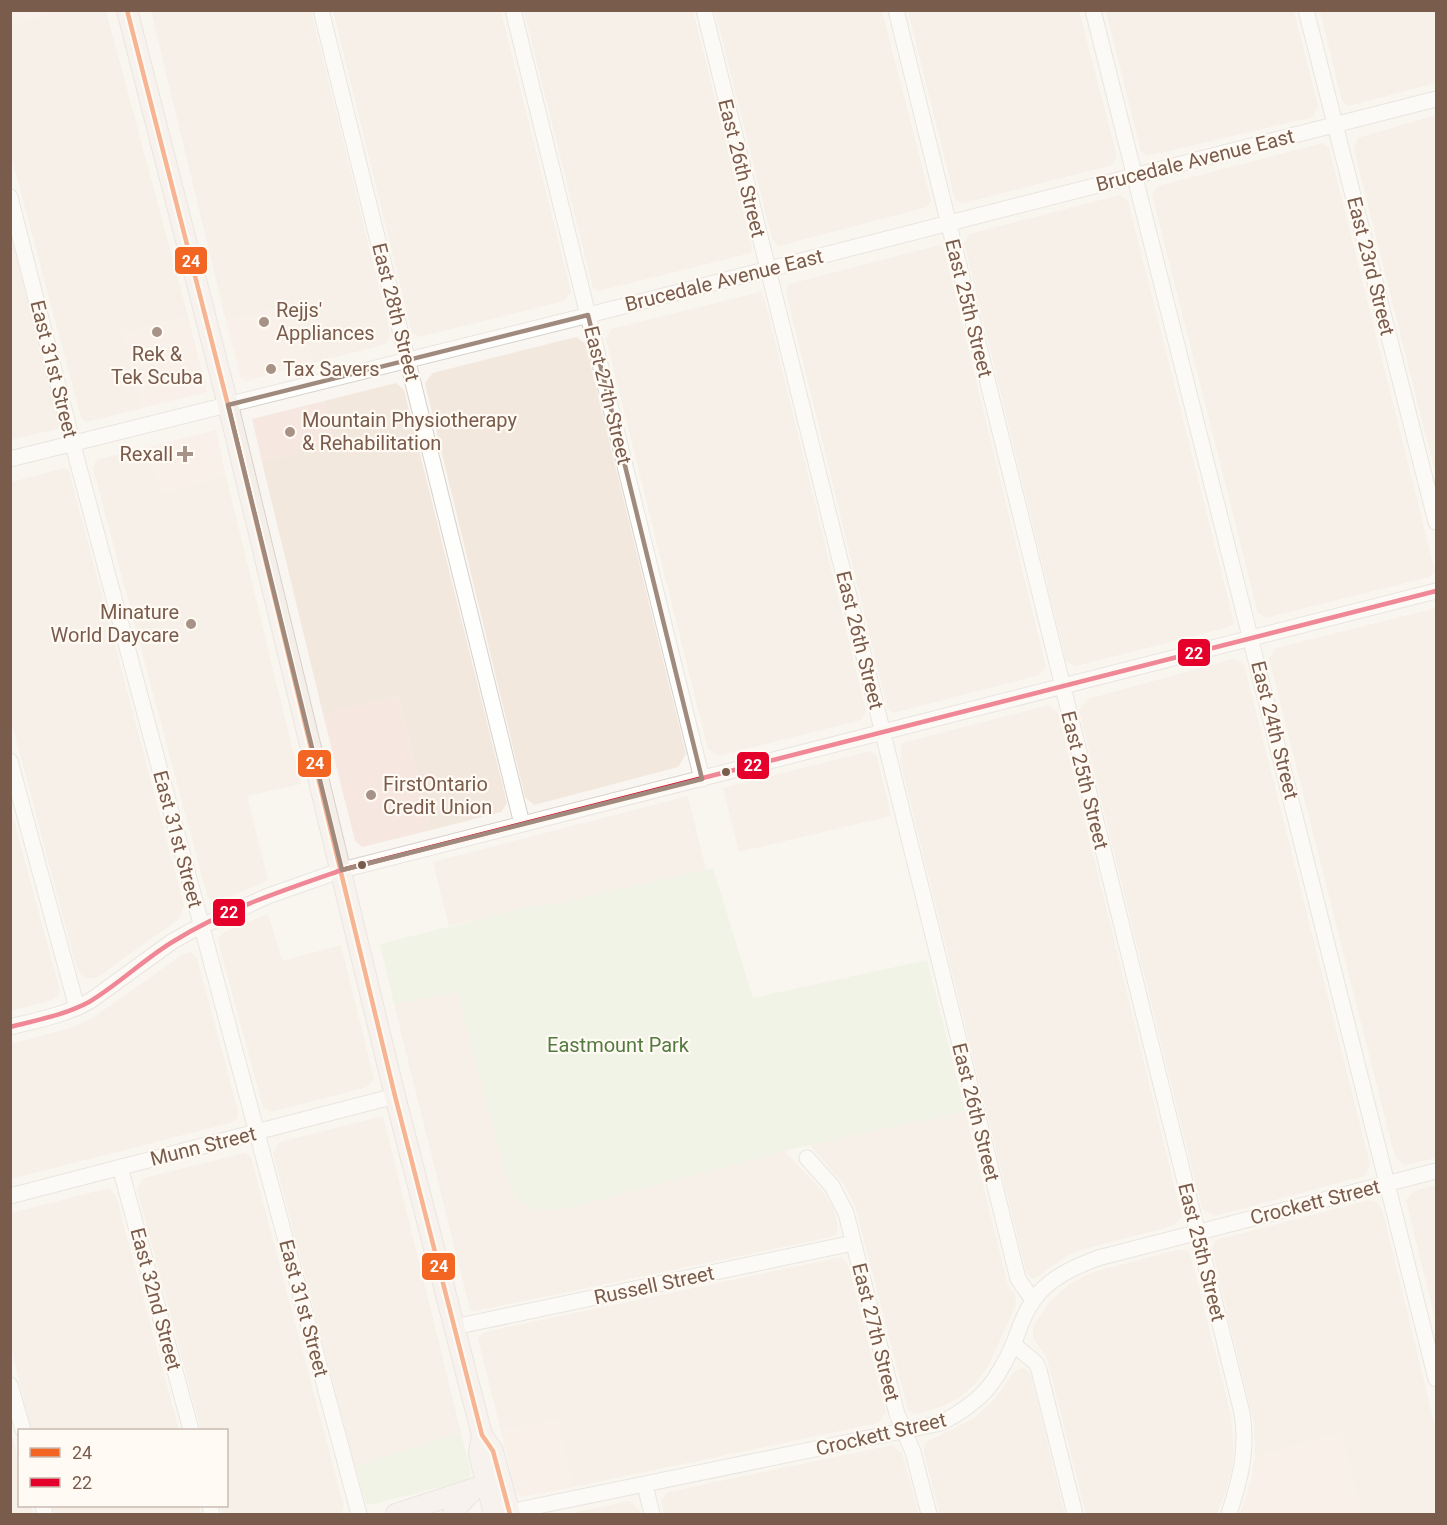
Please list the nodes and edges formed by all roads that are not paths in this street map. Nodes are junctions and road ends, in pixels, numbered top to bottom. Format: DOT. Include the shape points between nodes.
graph roads {
  1 [pos="127,10"];
  2 [pos="321,10"];
  3 [pos="513,10"];
  4 [pos="704,10"];
  5 [pos="896,10"];
  6 [pos="1093,10"];
  7 [pos="1306,10"];
  8 [pos="1437,99"];
  9 [pos="1335,125"];
  10 [pos="1134,175"];
  11 [pos="10,197"];
  12 [pos="948,223"];
  13 [pos="767,268"];
  14 [pos="588,315"];
  15 [pos="408,360"];
  16 [pos="228,405"];
  17 [pos="73,443"];
  18 [pos="10,459"];
  19 [pos="1437,522"];
  20 [pos="1437,591"];
  21 [pos="1252,638"];
  22 [pos="1062,686"];
  23 [pos="882,732"];
  24 [pos="10,761"];
  25 [pos="702,779"];
  26 [pos="522,824"];
  27 [pos="342,870"];
  28 [pos="202,926"];
  29 [pos="76,1008"];
  30 [pos="10,1027"];
  31 [pos="395,1096"];
  32 [pos="257,1133"];
  33 [pos="807,1158"];
  34 [pos="120,1167"];
  35 [pos="1437,1171"];
  36 [pos="1389,1183"];
  37 [pos="10,1196"];
  38 [pos="1197,1233"];
  39 [pos="853,1243"];
  40 [pos="1033,1300"];
  41 [pos="454,1327"];
  42 [pos="1013,1344"];
  43 [pos="1437,1379"];
  44 [pos="10,1385"];
  45 [pos="22,1429"];
  46 [pos="190,1429"];
  47 [pos="905,1431"];
  48 [pos="482,1434"];
  49 [pos="479,1454"];
  50 [pos="645,1485"];
  51 [pos="475,1488"];
  52 [pos="499,1514"];
  53 [pos="358,1515"];
  54 [pos="396,1515"];
  55 [pos="453,1515"];
  56 [pos="652,1515"];
  57 [pos="929,1515"];
  58 [pos="1075,1515"];
  59 [pos="1229,1515"];
  1 -- 16 [label="main road"];
  2 -- 15 [label="street, East 28th Street"];
  3 -- 14 [label="street, East 27th Street"];
  4 -- 13 [label="street, East 26th Street"];
  5 -- 12 [label="street, East 25th Street"];
  6 -- 10 [label="street, East 24th Street"];
  7 -- 9 [label="street, East 23rd Street"];
  8 -- 9 [label="street, Brucedale Avenue East"];
  9 -- 10 [label="street, Brucedale Avenue East"];
  9 -- 19 [label="street, East 23rd Street"];
  10 -- 12 [label="street, Brucedale Avenue East"];
  10 -- 21 [label="street, East 24th Street"];
  11 -- 17 [label="street, East 31st Street"];
  12 -- 13 [label="street, Brucedale Avenue East"];
  12 -- 22 [label="street, East 25th Street"];
  13 -- 14 [label="street, Brucedale Avenue East"];
  13 -- 23 [label="street, East 26th Street"];
  14 -- 15 [label="street, Brucedale Avenue East"];
  14 -- 25 [label="street, East 27th Street"];
  15 -- 16 [label="street, Brucedale Avenue East"];
  15 -- 26 [label="street, East 28th Street"];
  16 -- 17 [label="street, Brucedale Avenue East"];
  16 -- 27 [label="main road"];
  17 -- 18 [label="street, Brucedale Avenue East"];
  17 -- 28 [label="street, East 31st Street"];
  20 -- 21 [label="street"];
  21 -- 22 [label="street"];
  21 -- 36 [label="street, East 24th Street"];
  22 -- 23 [label="street"];
  22 -- 38 [label="street, East 25th Street"];
  23 -- 25 [label="street"];
  23 -- 40 [label="street, East 26th Street" via="1018,1280"];
  24 -- 29 [label="street"];
  25 -- 26 [label="street"];
  26 -- 27 [label="street"];
  27 -- 28 [label="street" via="268,896"];
  27 -- 31 [label="main road"];
  28 -- 29 [label="street" via="173,941 90,1002"];
  28 -- 32 [label="street, East 31st Street"];
  29 -- 30 [label="street"];
  31 -- 32 [label="street, Munn Street"];
  31 -- 41 [label="main road"];
  32 -- 34 [label="street, Munn Street"];
  32 -- 53 [label="street, East 31st Street"];
  33 -- 39 [label="street, East 27th Street" via="841,1199"];
  34 -- 37 [label="street, Munn Street"];
  34 -- 46 [label="street, East 32nd Street"];
  35 -- 36 [label="street, Crockett Street"];
  36 -- 38 [label="street, Crockett Street"];
  36 -- 43 [label="street, East 24th Street"];
  38 -- 40 [label="street, Crockett Street" via="1074,1267"];
  38 -- 59 [label="street, East 25th Street" via="1244,1426 1243,1467"];
  39 -- 41 [label="street, Russell Street"];
  39 -- 47 [label="street, East 27th Street" via="897,1414"];
  40 -- 42 [label="street, Crockett Street"];
  41 -- 48 [label="main road"];
  42 -- 47 [label="street, Crockett Street" via="994,1383 974,1404 941,1423"];
  42 -- 58 [label="street" via="1036,1363 1039,1371"];
  44 -- 45 [label="street"];
  47 -- 50 [label="street, Crockett Street"];
  47 -- 57 [label="street, East 27th Street"];
  48 -- 49 [label="main road"];
  48 -- 52 [label="main road" via="493,1451"];
  49 -- 51 [label="main road" via="480,1481"];
  49 -- 52 [label="main road"];
  50 -- 52 [label="street, Crockett Street"];
  50 -- 56 [label="street"];
  51 -- 54 [label="main road"];
  51 -- 55 [label="main road"];
}
